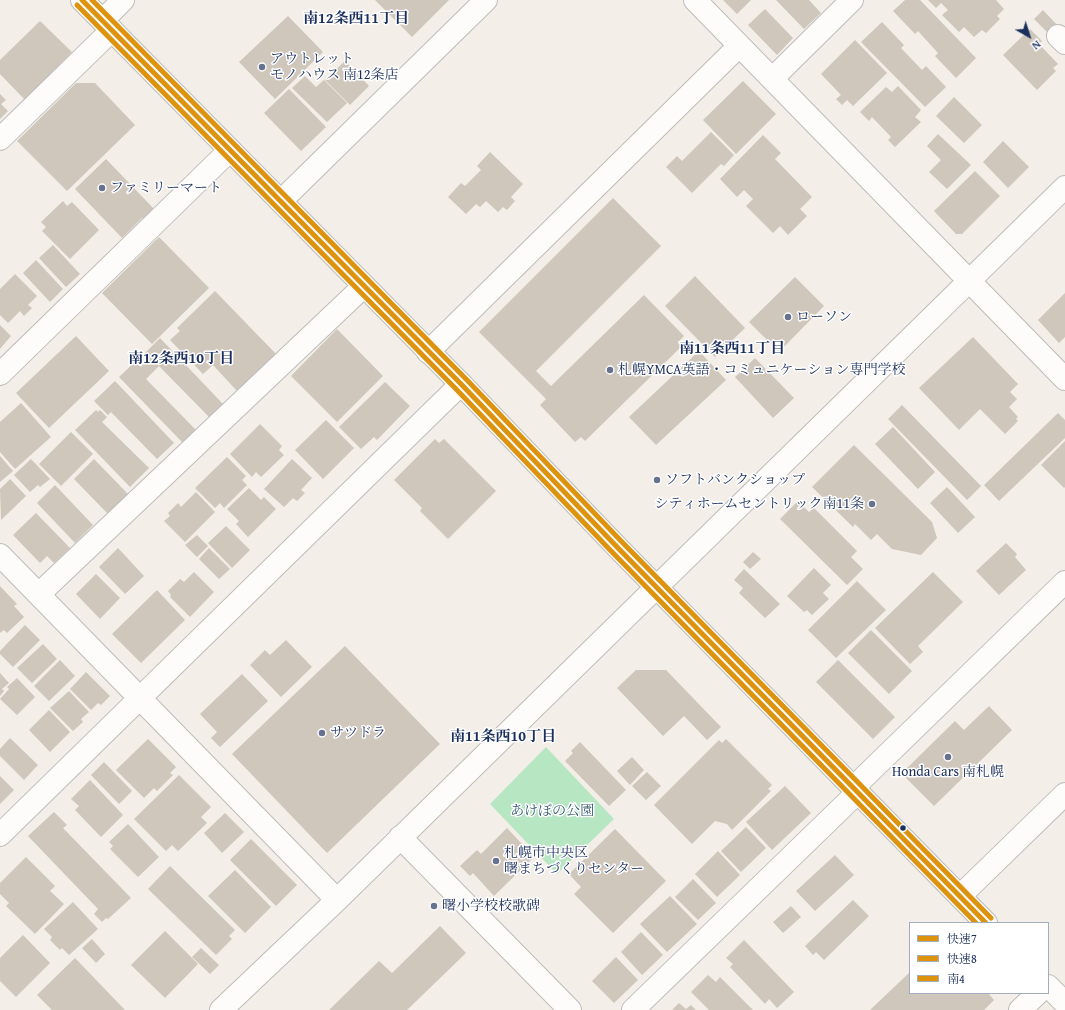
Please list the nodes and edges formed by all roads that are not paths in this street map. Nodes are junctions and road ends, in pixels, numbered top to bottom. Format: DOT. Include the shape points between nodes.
graph roads {
  1 [pos="82,0"];
  2 [pos="123,0"];
  3 [pos="486,0"];
  4 [pos="695,0"];
  5 [pos="852,0"];
  6 [pos="108,25"];
  7 [pos="739,46"];
  8 [pos="772,79"];
  9 [pos="0,139"];
  10 [pos="230,150"];
  11 [pos="1065,186"];
  12 [pos="281,201"];
  13 [pos="969,281"];
  14 [pos="364,286"];
  15 [pos="428,352"];
  16 [pos="0,374"];
  17 [pos="1065,378"];
  18 [pos="461,384"];
  19 [pos="0,555"];
  20 [pos="1065,582"];
  21 [pos="656,586"];
  22 [pos="39,594"];
  23 [pos="140,697"];
  24 [pos="855,790"];
  25 [pos="1065,794"];
  26 [pos="0,835"];
  27 [pos="400,837"];
  28 [pos="960,896"];
  29 [pos="336,900"];
  30 [pos="985,922"];
  31 [pos="1049,987"];
  32 [pos="1037,994"];
  33 [pos="1065,1003"];
  34 [pos="221,1010"];
  35 [pos="570,1010"];
  36 [pos="633,1010"];
  37 [pos="1020,1010"];
  1 -- 6 [label="main road"];
  2 -- 6 [label="main road"];
  3 -- 12 [label="main road"];
  4 -- 7 [label="main road"];
  5 -- 8 [label="main road"];
  6 -- 9 [label="main road"];
  6 -- 10 [label="main road"];
  7 -- 8 [label="main road"];
  7 -- 15 [label="main road"];
  8 -- 13 [label="main road"];
  10 -- 12 [label="main road"];
  10 -- 16 [label="main road"];
  11 -- 13 [label="main road"];
  12 -- 14 [label="main road"];
  13 -- 17 [label="main road"];
  13 -- 21 [label="main road"];
  14 -- 15 [label="main road"];
  14 -- 22 [label="main road"];
  15 -- 18 [label="main road"];
  18 -- 21 [label="main road"];
  18 -- 23 [label="main road"];
  19 -- 22 [label="main road"];
  20 -- 24 [label="main road"];
  21 -- 24 [label="main road"];
  21 -- 27 [label="main road"];
  22 -- 23 [label="main road"];
  23 -- 26 [label="main road"];
  23 -- 29 [label="main road"];
  24 -- 28 [label="main road"];
  24 -- 36 [label="main road"];
  25 -- 28 [label="main road"];
  27 -- 29 [label="main road"];
  27 -- 35 [label="main road"];
  28 -- 30 [label="main road"];
  29 -- 34 [label="main road"];
  31 -- 33 [label="main road"];
  32 -- 37 [label="main road"];
}
